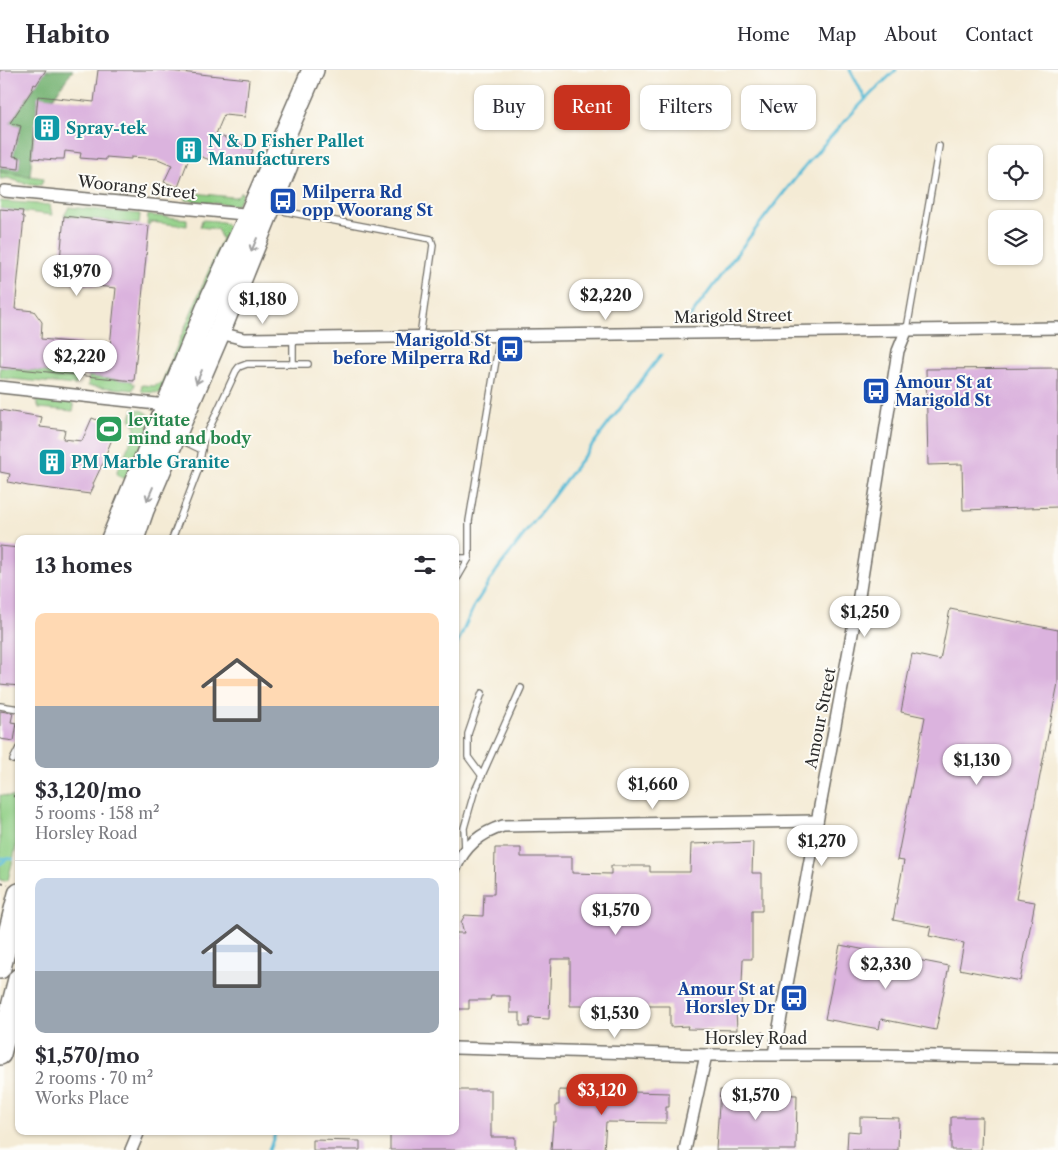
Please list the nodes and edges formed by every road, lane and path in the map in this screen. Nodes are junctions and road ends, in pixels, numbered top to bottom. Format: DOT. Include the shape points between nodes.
graph roads {
  1 [pos="313,70"];
  2 [pos="327,70"];
  3 [pos="939,146"];
  4 [pos="5,190"];
  5 [pos="262,213"];
  6 [pos="1058,328"];
  7 [pos="907,329"];
  8 [pos="209,330"];
  9 [pos="420,336"];
  10 [pos="500,336"];
  11 [pos="294,338"];
  12 [pos="293,364"];
  13 [pos="308,364"];
  14 [pos="0,387"];
  15 [pos="166,405"];
  16 [pos="174,437"];
  17 [pos="202,450"];
  18 [pos="114,535"];
  19 [pos="134,535"];
  20 [pos="174,535"];
  21 [pos="459,558"];
  22 [pos="469,558"];
  23 [pos="459,575"];
  24 [pos="521,688"];
  25 [pos="482,693"];
  26 [pos="0,705"];
  27 [pos="15,707"];
  28 [pos="15,755"];
  29 [pos="13,760"];
  30 [pos="482,776"];
  31 [pos="817,821"];
  32 [pos="465,850"];
  33 [pos="459,861"];
  34 [pos="0,882"];
  35 [pos="11,912"];
  36 [pos="1,963"];
  37 [pos="15,994"];
  38 [pos="459,1048"];
  39 [pos="0,1054"];
  40 [pos="774,1054"];
  41 [pos="706,1055"];
  42 [pos="1058,1058"];
  43 [pos="138,1135"];
  44 [pos="132,1150"];
  45 [pos="685,1150"];
  1 -- 5 [label="highway"];
  2 -- 5 [label="highway"];
  3 -- 7 [label="lane"];
  4 -- 5 [label="street, Woorang Street"];
  5 -- 8 [label="highway"];
  5 -- 9 [label="lane" via="431,239 433,245"];
  6 -- 7 [label="street, Marigold Street"];
  7 -- 10 [label="street, Marigold Street"];
  7 -- 31 [label="street, Amour Street" via="898,351 859,596"];
  8 -- 11 [label="street, Marigold Street" via="244,338"];
  8 -- 15 [label="highway"];
  8 -- 16 [label="highway, one-way"];
  9 -- 10 [label="street, Marigold Street"];
  9 -- 11 [label="street, Marigold Street"];
  10 -- 22 [label="lane" via="469,521"];
  11 -- 12 [label="lane"];
  12 -- 13 [label="lane"];
  12 -- 17 [label="lane" via="247,364 239,367"];
  14 -- 15 [label="street"];
  15 -- 18 [label="highway"];
  16 -- 17 [label="lane"];
  16 -- 19 [label="highway, one-way"];
  17 -- 20 [label="lane" via="199,468"];
  21 -- 22 [label="lane"];
  22 -- 23 [label="lane"];
  24 -- 30 [label="lane"];
  25 -- 30 [label="lane" via="468,734 468,757"];
  26 -- 27 [label="lane"];
  28 -- 29 [label="lane"];
  30 -- 32 [label="lane" via="464,828"];
  31 -- 32 [label="street" via="503,826 483,834"];
  31 -- 40 [label="street, Amour Street"];
  32 -- 33 [label="street"];
  34 -- 35 [label="path"];
  35 -- 36 [label="highway"];
  37 -- 39 [label="highway"];
  38 -- 41 [label="street, Horsley Road"];
  40 -- 41 [label="street, Horsley Road"];
  40 -- 42 [label="street, Horsley Road"];
  41 -- 45 [label="street"];
  43 -- 44 [label="street"];
}
